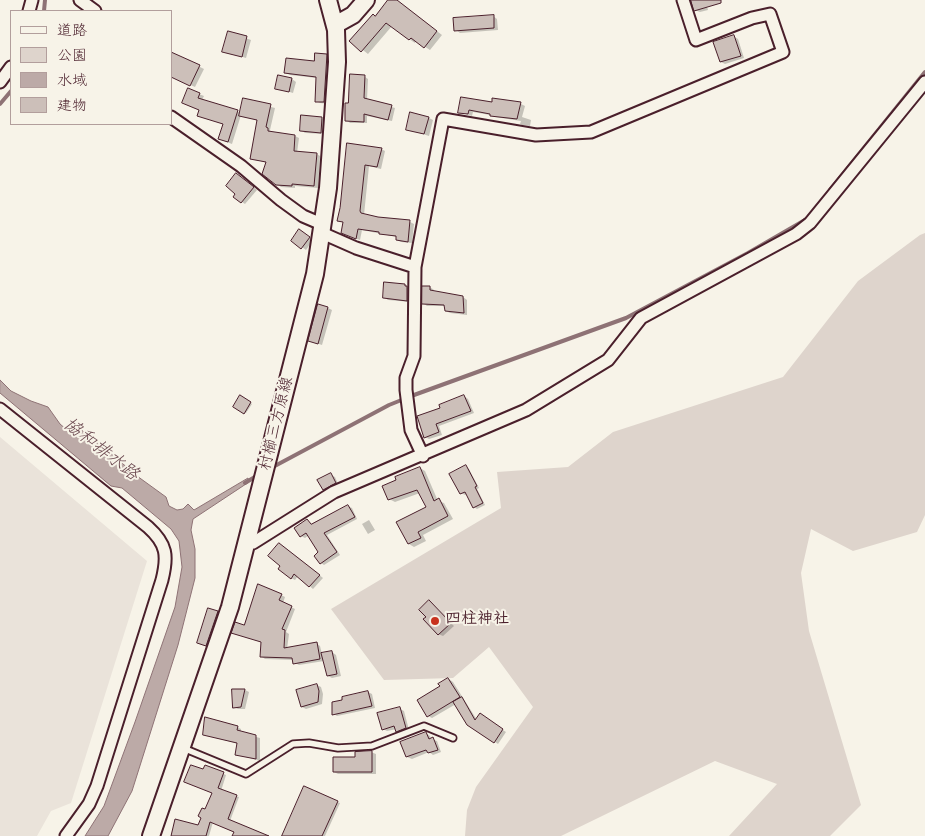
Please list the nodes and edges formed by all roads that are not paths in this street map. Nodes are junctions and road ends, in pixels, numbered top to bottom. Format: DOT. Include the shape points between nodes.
graph roads {
  1 [pos="80,0"];
  2 [pos="328,0"];
  3 [pos="366,0"];
  4 [pos="683,0"];
  5 [pos="94,10"];
  6 [pos="335,25"];
  7 [pos="10,68"];
  8 [pos="0,82"];
  9 [pos="925,82"];
  10 [pos="172,118"];
  11 [pos="323,229"];
  12 [pos="415,266"];
  13 [pos="0,409"];
  14 [pos="422,456"];
  15 [pos="247,543"];
  16 [pos="453,738"];
  17 [pos="182,747"];
  18 [pos="66,836"];
  19 [pos="151,836"];
  1 -- 5 [label="street"];
  2 -- 6 [label="main road, 村櫛三方原線"];
  3 -- 6 [label="main road" via="353,14"];
  4 -- 12 [label="street" via="696,40 770,14 783,52 591,132 536,135 443,119"];
  6 -- 11 [label="main road, 村櫛三方原線" via="337,62"];
  7 -- 8 [label="street"];
  9 -- 14 [label="street" via="810,223 796,234 641,318 608,360 526,410"];
  10 -- 11 [label="street"];
  11 -- 12 [label="street" via="356,248"];
  11 -- 15 [label="main road, 村櫛三方原線" via="309,302"];
  12 -- 14 [label="street" via="414,356 406,378 406,390 411,430"];
  13 -- 18 [label="street" via="148,527 165,550 165,570 97,786 89,804"];
  14 -- 15 [label="street" via="334,492 253,543"];
  15 -- 17 [label="main road, 村櫛三方原線" via="223,630"];
  16 -- 17 [label="lane" via="424,726 372,746 338,748 293,744 246,774"];
  17 -- 19 [label="main road, 村櫛三方原線"];
}
